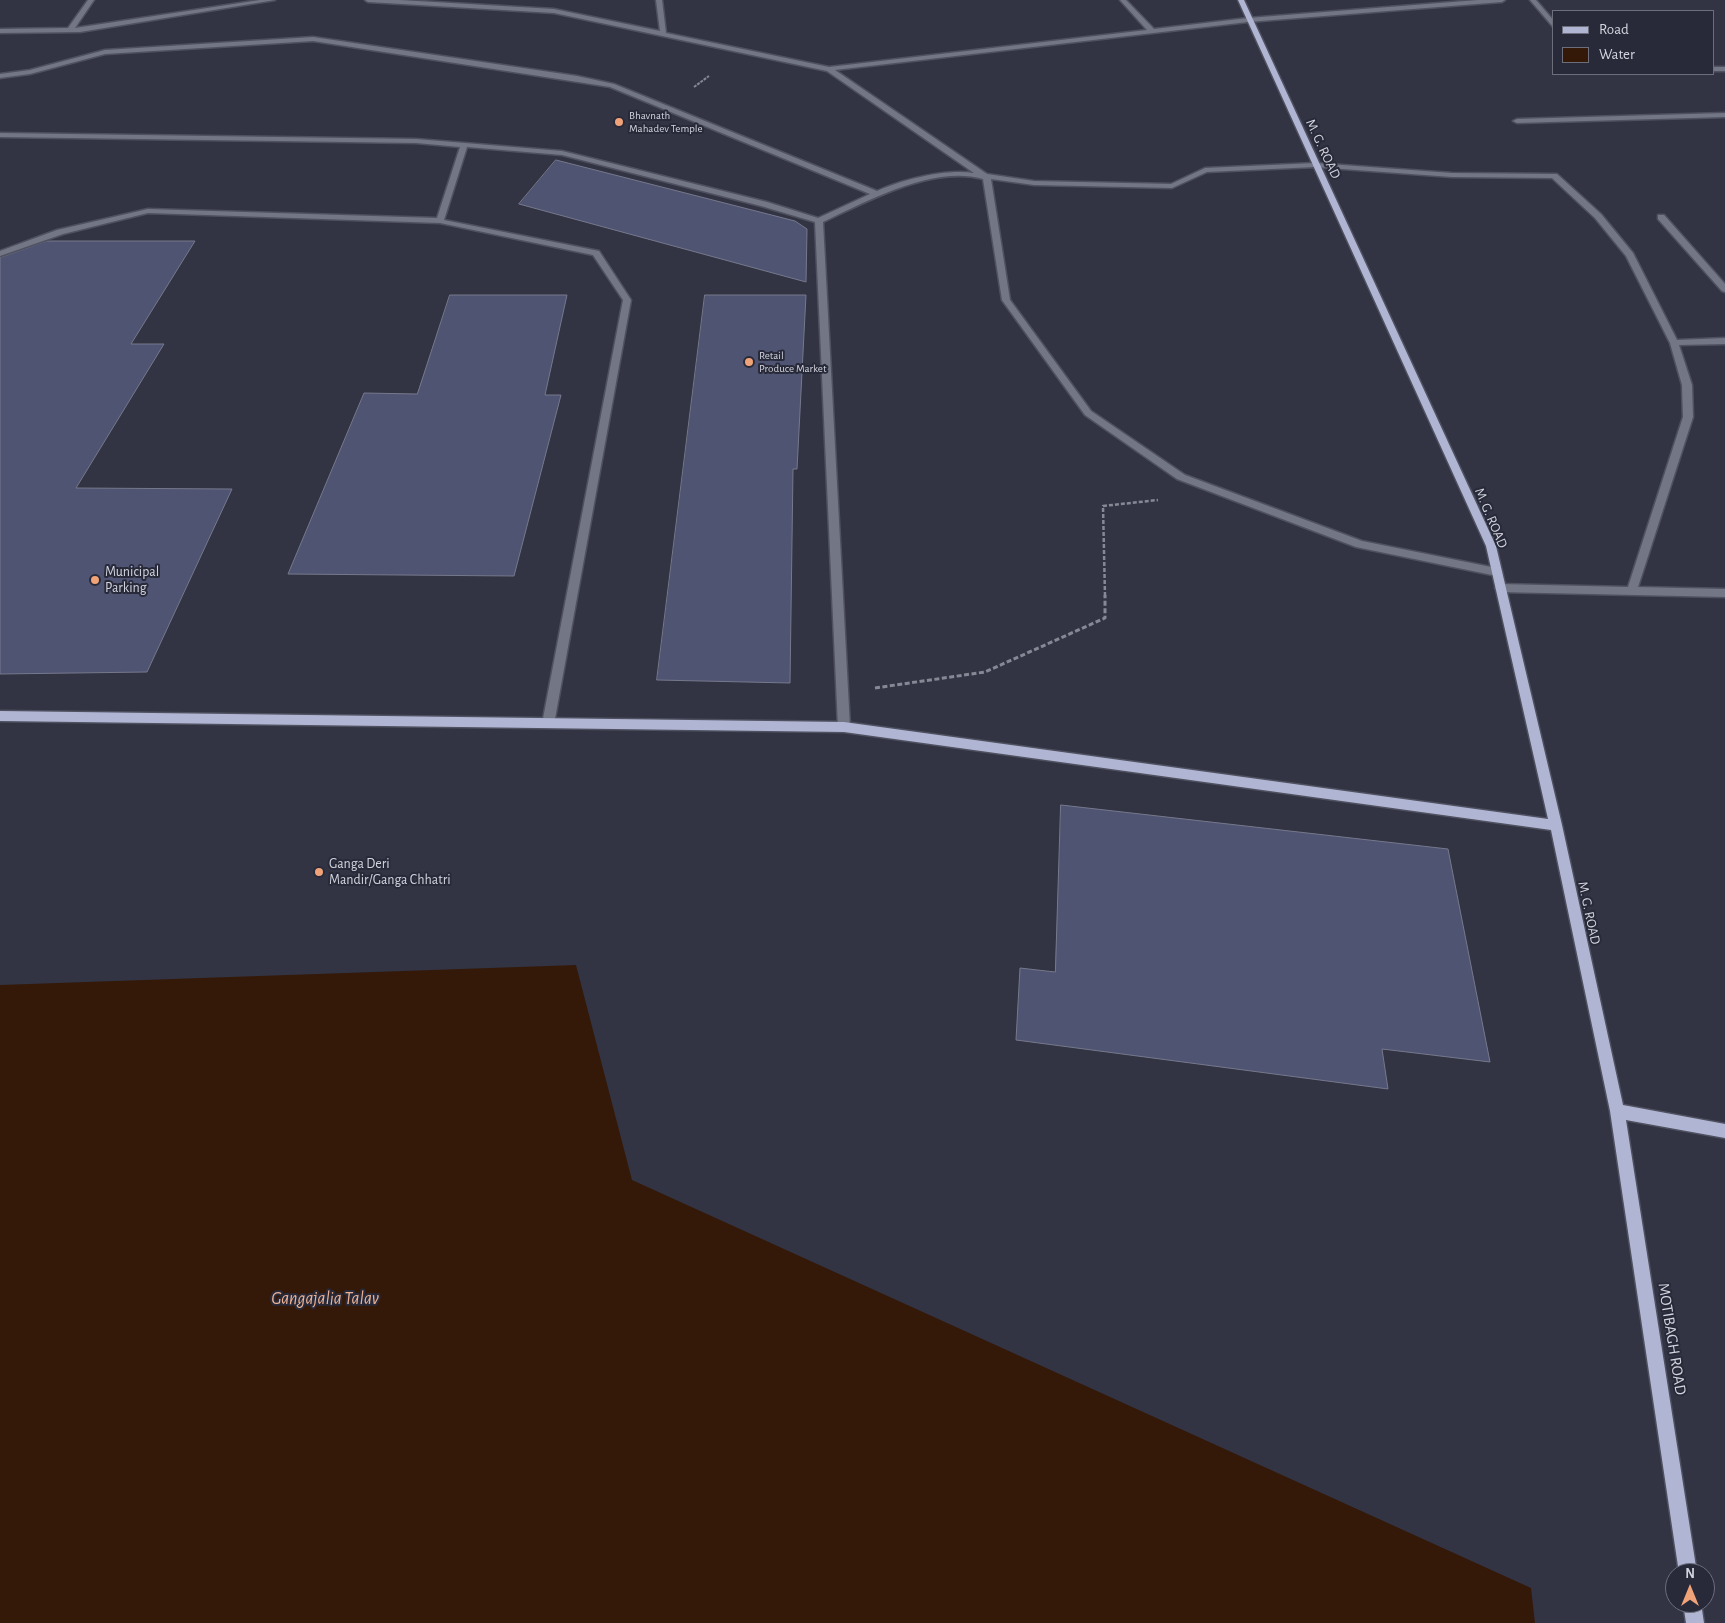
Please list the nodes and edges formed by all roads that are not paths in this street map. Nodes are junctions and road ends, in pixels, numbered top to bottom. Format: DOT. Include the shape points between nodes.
graph roads {
  1 [pos="91,0"];
  2 [pos="272,0"];
  3 [pos="368,0"];
  4 [pos="659,0"];
  5 [pos="1123,0"];
  6 [pos="1241,0"];
  7 [pos="1502,0"];
  8 [pos="1533,0"];
  9 [pos="1248,20"];
  10 [pos="1552,24"];
  11 [pos="70,30"];
  12 [pos="0,31"];
  13 [pos="9,31"];
  14 [pos="1152,31"];
  15 [pos="663,33"];
  16 [pos="0,40"];
  17 [pos="829,68"];
  18 [pos="0,76"];
  19 [pos="1725,116"];
  20 [pos="1517,121"];
  21 [pos="0,135"];
  22 [pos="464,145"];
  23 [pos="1315,165"];
  24 [pos="987,178"];
  25 [pos="876,194"];
  26 [pos="1661,217"];
  27 [pos="440,221"];
  28 [pos="819,221"];
  29 [pos="0,254"];
  30 [pos="1725,289"];
  31 [pos="1725,341"];
  32 [pos="1674,343"];
  33 [pos="1496,572"];
  34 [pos="1500,588"];
  35 [pos="1632,590"];
  36 [pos="1725,593"];
  37 [pos="0,716"];
  38 [pos="548,724"];
  39 [pos="844,727"];
  40 [pos="1556,825"];
  41 [pos="1617,1110"];
  42 [pos="1725,1131"];
  43 [pos="1686,1563"];
  1 -- 11 [label="street"];
  2 -- 11 [label="street"];
  3 -- 15 [label="street" via="554,11"];
  4 -- 15 [label="street"];
  5 -- 14 [label="street"];
  6 -- 9 [label="main road, M. G. ROAD"];
  7 -- 9 [label="street"];
  8 -- 10 [label="street"];
  9 -- 14 [label="street"];
  9 -- 23 [label="main road, M. G. ROAD"];
  11 -- 13 [label="street"];
  12 -- 13 [label="street"];
  13 -- 16 [label="street"];
  14 -- 17 [label="street"];
  15 -- 17 [label="street"];
  17 -- 24 [label="street"];
  18 -- 25 [label="street" via="30,72 104,52 313,39 596,81"];
  19 -- 20 [label="street"];
  21 -- 22 [label="street" via="416,141"];
  22 -- 27 [label="street"];
  22 -- 28 [label="street" via="562,152"];
  23 -- 24 [label="street" via="1205,170 1172,186"];
  23 -- 32 [label="street" via="1452,175 1554,176 1598,216 1630,255"];
  23 -- 33 [label="main road, M. G. ROAD" via="1490,546"];
  24 -- 25 [label="street" via="960,173 898,184"];
  24 -- 33 [label="street" via="1006,300 1088,413 1181,477 1360,544"];
  25 -- 28 [label="street"];
  26 -- 30 [label="street"];
  27 -- 29 [label="street" via="148,211 60,232"];
  27 -- 38 [label="street" via="596,252 626,300"];
  28 -- 39 [label="street"];
  31 -- 32 [label="street"];
  32 -- 35 [label="street" via="1686,385 1688,417"];
  33 -- 34 [label="main road, M. G. ROAD"];
  34 -- 35 [label="street"];
  34 -- 40 [label="main road, M. G. ROAD"];
  35 -- 36 [label="street"];
  37 -- 38 [label="main road"];
  38 -- 39 [label="main road"];
  39 -- 40 [label="main road"];
  40 -- 41 [label="main road, M. G. ROAD"];
  41 -- 42 [label="main road"];
  41 -- 43 [label="main road, MOTIBAGH ROAD"];
}
